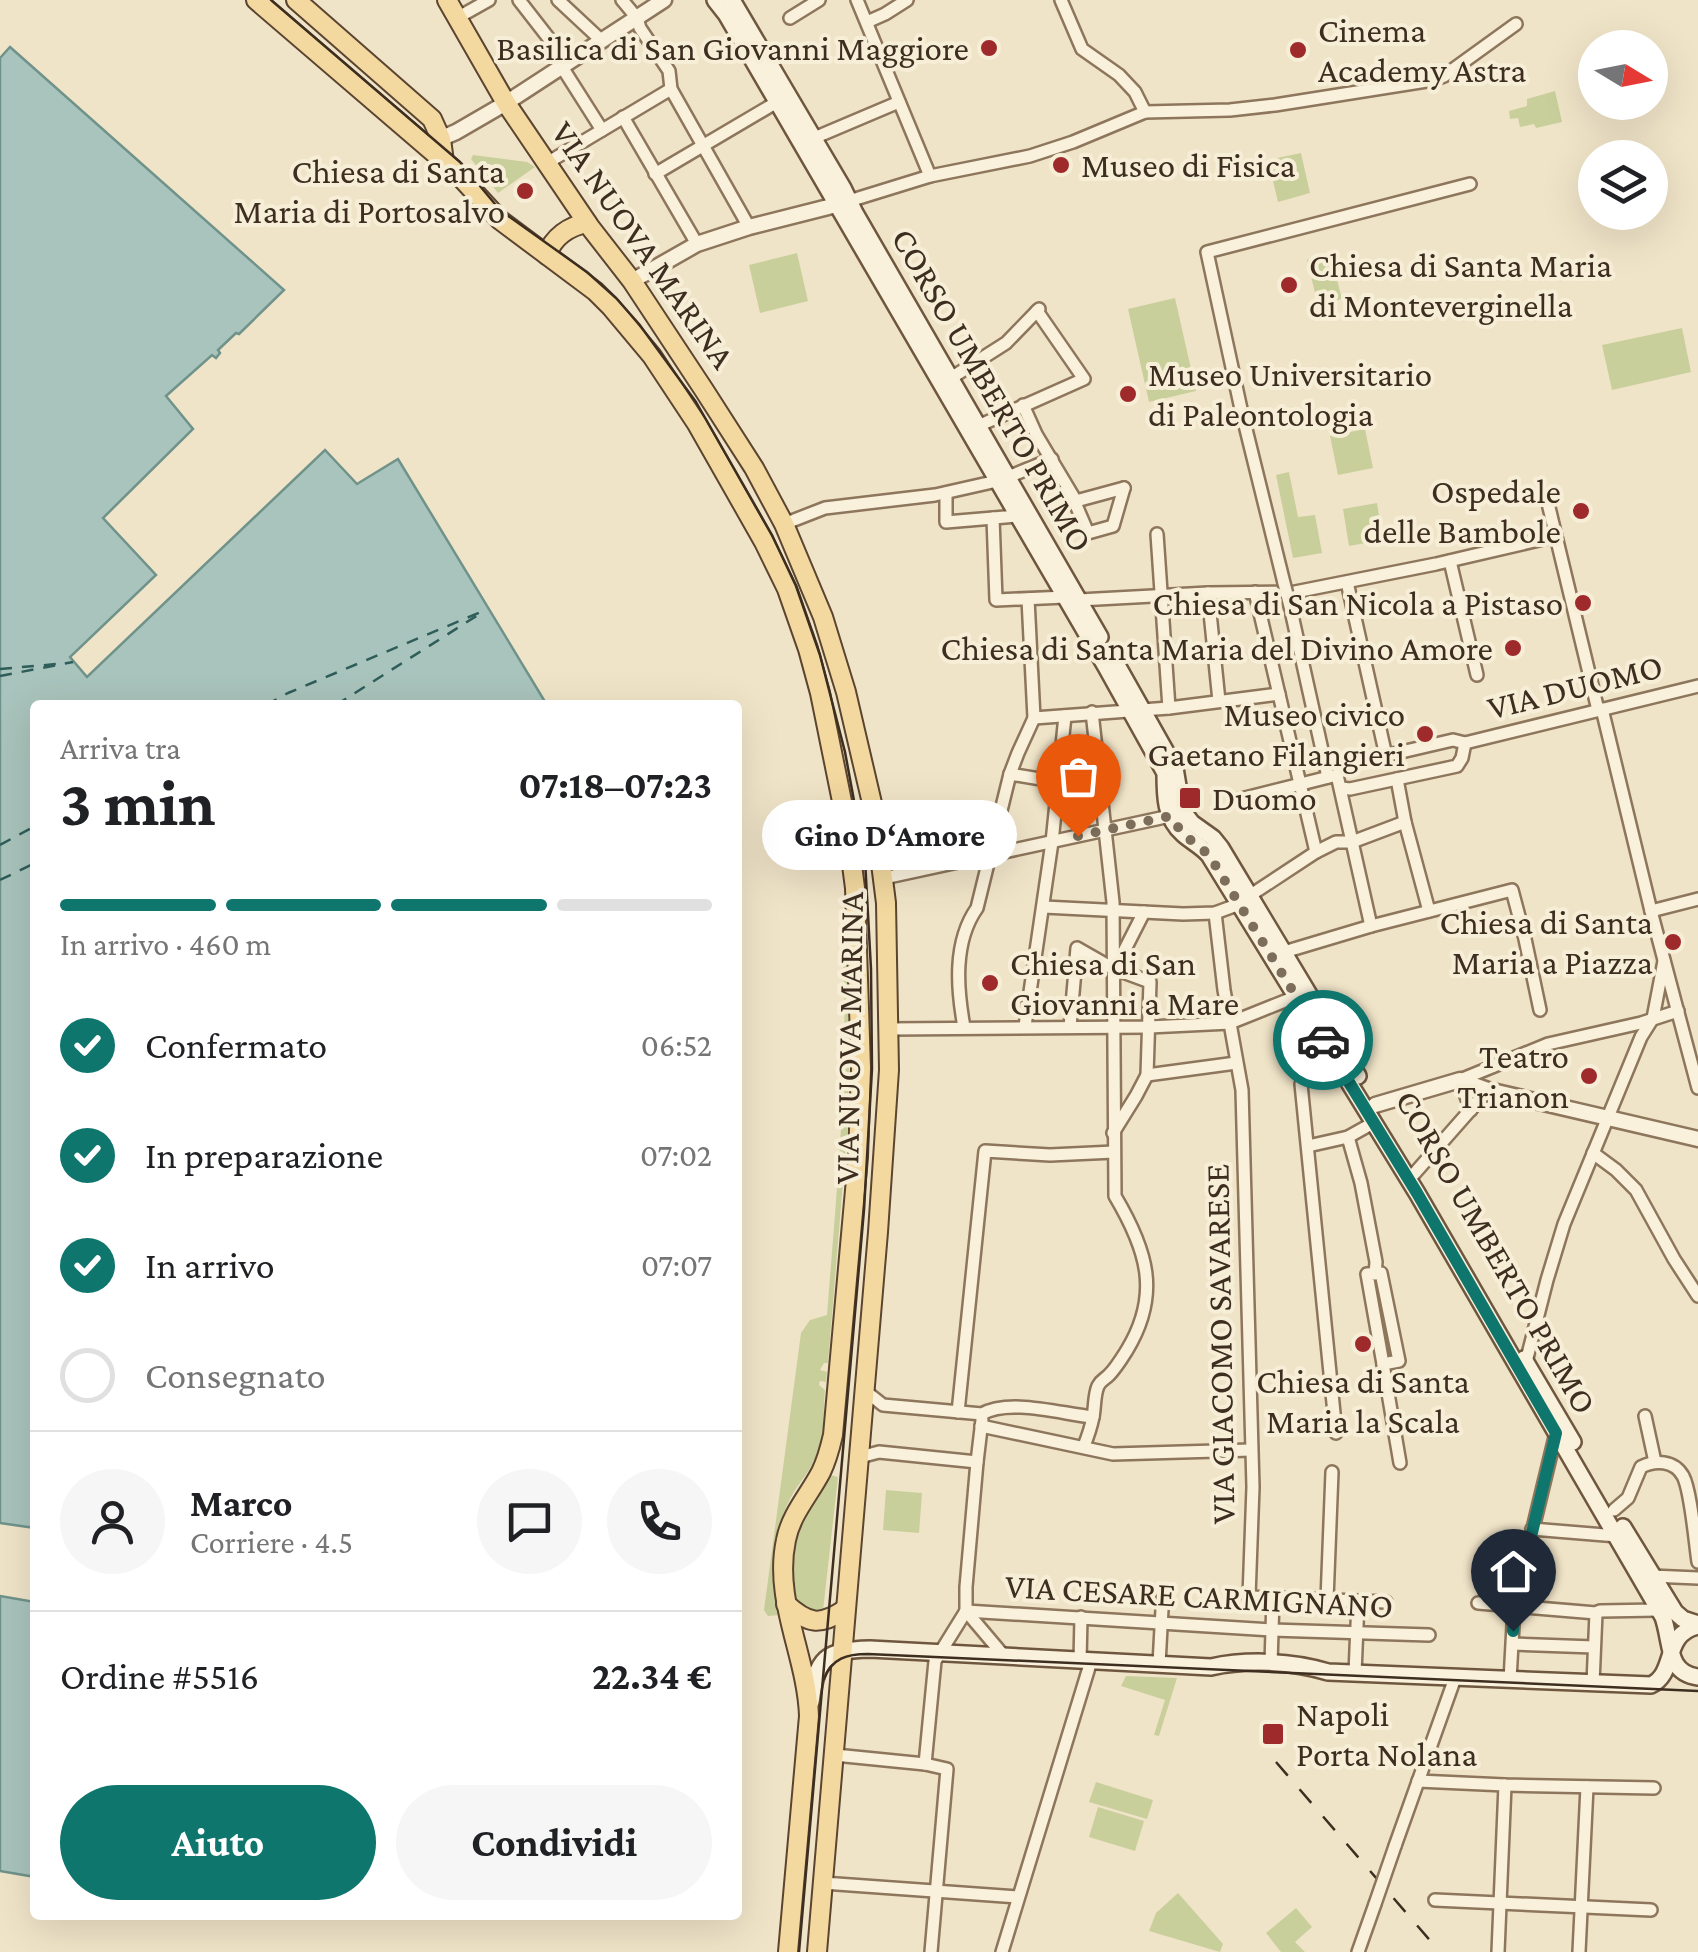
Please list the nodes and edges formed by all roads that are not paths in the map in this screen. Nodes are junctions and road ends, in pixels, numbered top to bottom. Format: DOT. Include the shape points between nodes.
graph roads {
  1 [pos="256,0"];
  2 [pos="296,0"];
  3 [pos="447,0"];
  4 [pos="489,0"];
  5 [pos="519,0"];
  6 [pos="558,0"];
  7 [pos="622,0"];
  8 [pos="664,0"];
  9 [pos="714,0"];
  10 [pos="732,0"];
  11 [pos="819,0"];
  12 [pos="857,0"];
  13 [pos="907,0"];
  14 [pos="1062,3"];
  15 [pos="457,18"];
  16 [pos="637,18"];
  17 [pos="790,18"];
  18 [pos="867,22"];
  19 [pos="1516,24"];
  20 [pos="602,41"];
  21 [pos="752,47"];
  22 [pos="565,65"];
  23 [pos="671,89"];
  24 [pos="777,102"];
  25 [pos="899,102"];
  26 [pos="506,103"];
  27 [pos="1145,112"];
  28 [pos="624,117"];
  29 [pos="432,119"];
  30 [pos="470,124"];
  31 [pos="602,130"];
  32 [pos="416,138"];
  33 [pos="814,138"];
  34 [pos="441,139"];
  35 [pos="702,146"];
  36 [pos="444,162"];
  37 [pos="547,163"];
  38 [pos="655,174"];
  39 [pos="930,176"];
  40 [pos="1470,184"];
  41 [pos="844,203"];
  42 [pos="587,223"];
  43 [pos="749,227"];
  44 [pos="697,244"];
  45 [pos="547,254"];
  46 [pos="632,281"];
  47 [pos="951,378"];
  48 [pos="1023,406"];
  49 [pos="978,426"];
  50 [pos="1052,459"];
  51 [pos="1003,479"];
  52 [pos="946,494"];
  53 [pos="1546,495"];
  54 [pos="1076,501"];
  55 [pos="1017,516"];
  56 [pos="993,518"];
  57 [pos="784,524"];
  58 [pos="1157,534"];
  59 [pos="1556,536"];
  60 [pos="1450,561"];
  61 [pos="1347,582"];
  62 [pos="1286,589"];
  63 [pos="1255,592"];
  64 [pos="1208,593"];
  65 [pos="1162,596"];
  66 [pos="1028,599"];
  67 [pos="1072,599"];
  68 [pos="1477,675"];
  69 [pos="1698,686"];
  70 [pos="1279,694"];
  71 [pos="1219,701"];
  72 [pos="1169,708"];
  73 [pos="1135,709"];
  74 [pos="1600,710"];
  75 [pos="1092,712"];
  76 [pos="1065,716"];
  77 [pos="1034,718"];
  78 [pos="1466,742"];
  79 [pos="1386,756"];
  80 [pos="1170,770"];
  81 [pos="1010,774"];
  82 [pos="1397,779"];
  83 [pos="1335,780"];
  84 [pos="1058,784"];
  85 [pos="1300,784"];
  86 [pos="1101,789"];
  87 [pos="1238,800"];
  88 [pos="1170,816"];
  89 [pos="1405,822"];
  90 [pos="1104,831"];
  91 [pos="1052,842"];
  92 [pos="1352,842"];
  93 [pos="1215,852"];
  94 [pos="1316,852"];
  95 [pos="990,855"];
  96 [pos="884,878"];
  97 [pos="1244,899"];
  98 [pos="1698,899"];
  99 [pos="1044,907"];
  100 [pos="1112,910"];
  101 [pos="1651,910"];
  102 [pos="1146,911"];
  103 [pos="1429,911"];
  104 [pos="1216,912"];
  105 [pos="1371,926"];
  106 [pos="1284,952"];
  107 [pos="1664,961"];
  108 [pos="1114,968"];
  109 [pos="1295,997"];
  110 [pos="1540,1010"];
  111 [pos="1678,1011"];
  112 [pos="1654,1018"];
  113 [pos="1230,1023"];
  114 [pos="1026,1026"];
  115 [pos="964,1027"];
  116 [pos="1070,1027"];
  117 [pos="1114,1027"];
  118 [pos="1149,1027"];
  119 [pos="888,1029"];
  120 [pos="1236,1063"];
  121 [pos="1147,1074"];
  122 [pos="1460,1080"];
  123 [pos="1301,1084"];
  124 [pos="1698,1088"];
  125 [pos="1488,1090"];
  126 [pos="1375,1105"];
  127 [pos="1471,1110"];
  128 [pos="1608,1118"];
  129 [pos="1373,1122"];
  130 [pos="1113,1134"];
  131 [pos="1348,1137"];
  132 [pos="1698,1139"];
  133 [pos="1308,1146"];
  134 [pos="1114,1152"];
  135 [pos="1593,1153"];
  136 [pos="1414,1174"];
  137 [pos="1698,1296"];
  138 [pos="1526,1362"];
  139 [pos="864,1390"];
  140 [pos="958,1412"];
  141 [pos="1645,1416"];
  142 [pos="1093,1417"];
  143 [pos="982,1420"];
  144 [pos="1336,1433"];
  145 [pos="1556,1433"];
  146 [pos="1084,1446"];
  147 [pos="1251,1450"];
  148 [pos="860,1457"];
  149 [pos="977,1462"];
  150 [pos="1655,1462"];
  151 [pos="1400,1463"];
  152 [pos="1332,1472"];
  153 [pos="1614,1510"];
  154 [pos="1532,1528"];
  155 [pos="1617,1536"];
  156 [pos="1698,1562"];
  157 [pos="1651,1576"];
  158 [pos="1698,1578"];
  159 [pos="1163,1591"];
  160 [pos="1273,1598"];
  161 [pos="1327,1600"];
  162 [pos="1358,1602"];
  163 [pos="1386,1602"];
  164 [pos="786,1604"];
  165 [pos="1478,1604"];
  166 [pos="1514,1607"];
  167 [pos="1658,1610"];
  168 [pos="966,1611"];
  169 [pos="1596,1614"];
  170 [pos="844,1617"];
  171 [pos="1081,1617"];
  172 [pos="1162,1622"];
  173 [pos="1698,1625"];
  174 [pos="1272,1630"];
  175 [pos="1356,1634"];
  176 [pos="1429,1635"];
  177 [pos="1513,1644"];
  178 [pos="1594,1647"];
  179 [pos="870,1648"];
  180 [pos="1672,1649"];
  181 [pos="842,1651"];
  182 [pos="940,1653"];
  183 [pos="1004,1656"];
  184 [pos="1086,1661"];
  185 [pos="1159,1664"];
  186 [pos="1270,1664"];
  187 [pos="1354,1673"];
  188 [pos="1698,1677"];
  189 [pos="1454,1678"];
  190 [pos="1510,1680"];
  191 [pos="1593,1683"];
  192 [pos="809,1716"];
  193 [pos="834,1755"];
  194 [pos="925,1764"];
  195 [pos="1418,1781"];
  196 [pos="1506,1785"];
  197 [pos="1587,1786"];
  198 [pos="1654,1788"];
  199 [pos="823,1884"];
  200 [pos="936,1891"];
  201 [pos="1018,1897"];
  202 [pos="1435,1900"];
  203 [pos="1500,1904"];
  204 [pos="1581,1907"];
  205 [pos="1651,1910"];
  206 [pos="788,1952"];
  207 [pos="817,1952"];
  208 [pos="931,1952"];
  209 [pos="1002,1952"];
  210 [pos="1358,1952"];
  211 [pos="1498,1952"];
  212 [pos="1579,1952"];
  1 -- 32 [label="main road, VIA NUOVA MARINA"];
  2 -- 29 [label="main road"];
  3 -- 15 [label="main road, VIA NUOVA MARINA"];
  4 -- 15 [label="street"];
  5 -- 22 [label="street"];
  6 -- 20 [label="street"];
  7 -- 16 [label="street"];
  8 -- 16 [label="street"];
  9 -- 21 [label="main road"];
  10 -- 21 [label="main road"];
  11 -- 17 [label="street"];
  12 -- 18 [label="street"];
  13 -- 18 [label="street"];
  14 -- 27 [label="street" via="1082,48 1119,74"];
  15 -- 26 [label="main road, VIA NUOVA MARINA"];
  16 -- 20 [label="street"];
  16 -- 23 [label="street"];
  18 -- 25 [label="street"];
  19 -- 27 [label="street" via="1433,80 1276,105"];
  20 -- 22 [label="street"];
  21 -- 24 [label="main road, CORSO UMBERTO PRIMO"];
  21 -- 33 [label="main road, CORSO UMBERTO PRIMO"];
  22 -- 26 [label="street"];
  22 -- 31 [label="street"];
  23 -- 28 [label="street"];
  23 -- 35 [label="street"];
  24 -- 35 [label="street"];
  24 -- 41 [label="main road, CORSO UMBERTO PRIMO"];
  25 -- 33 [label="street"];
  25 -- 39 [label="street"];
  26 -- 30 [label="street"];
  26 -- 37 [label="main road, VIA NUOVA MARINA"];
  27 -- 39 [label="street" via="1030,156"];
  28 -- 31 [label="street"];
  28 -- 38 [label="street"];
  29 -- 30 [label="street"];
  29 -- 34 [label="main road"];
  30 -- 34 [label="street"];
  31 -- 37 [label="street"];
  32 -- 34 [label="street"];
  32 -- 36 [label="main road, VIA NUOVA MARINA"];
  33 -- 41 [label="main road, CORSO UMBERTO PRIMO"];
  34 -- 36 [label="main road"];
  35 -- 38 [label="street"];
  35 -- 43 [label="street"];
  36 -- 45 [label="main road, VIA NUOVA MARINA" via="491,211"];
  37 -- 42 [label="main road, VIA NUOVA MARINA"];
  38 -- 44 [label="street"];
  39 -- 41 [label="street"];
  40 -- 62 [label="street" via="1207,252"];
  41 -- 43 [label="street"];
  41 -- 47 [label="main road, CORSO UMBERTO PRIMO"];
  41 -- 51 [label="main road, CORSO UMBERTO PRIMO"];
  42 -- 45 [label="main road" via="555,240"];
  42 -- 46 [label="main road, VIA NUOVA MARINA"];
  43 -- 44 [label="street"];
  44 -- 46 [label="street"];
  45 -- 164 [label="main road, VIA NUOVA MARINA" via="604,299 652,356 770,554 808,649 847,826 860,1022 857,1174 833,1436 786,1539"];
  46 -- 57 [label="main road, VIA NUOVA MARINA"];
  47 -- 48 [label="street" via="1006,343 1038,310 1084,379"];
  47 -- 49 [label="main road, CORSO UMBERTO PRIMO"];
  48 -- 49 [label="street"];
  48 -- 50 [label="street"];
  49 -- 51 [label="main road, CORSO UMBERTO PRIMO"];
  50 -- 51 [label="street"];
  50 -- 54 [label="street"];
  51 -- 52 [label="street"];
  51 -- 55 [label="main road, CORSO UMBERTO PRIMO"];
  51 -- 67 [label="main road, CORSO UMBERTO PRIMO"];
  52 -- 56 [label="street" via="946,522"];
  52 -- 57 [label="street" via="825,508"];
  53 -- 59 [label="street"];
  54 -- 54 [label="street" via="1088,532 1112,526 1124,488"];
  55 -- 56 [label="street"];
  55 -- 67 [label="main road, CORSO UMBERTO PRIMO"];
  56 -- 66 [label="street" via="996,600"];
  57 -- 96 [label="main road, VIA NUOVA MARINA" via="846,692"];
  58 -- 65 [label="street"];
  59 -- 60 [label="street"];
  59 -- 74 [label="street"];
  60 -- 61 [label="street"];
  60 -- 68 [label="street"];
  61 -- 62 [label="street"];
  61 -- 79 [label="street"];
  62 -- 63 [label="street"];
  62 -- 83 [label="street, bridge"];
  63 -- 64 [label="street"];
  63 -- 70 [label="street"];
  64 -- 65 [label="street"];
  64 -- 71 [label="street"];
  65 -- 67 [label="street"];
  65 -- 72 [label="street"];
  66 -- 67 [label="street"];
  66 -- 77 [label="street"];
  67 -- 73 [label="main road, CORSO UMBERTO PRIMO"];
  69 -- 74 [label="street, VIA DUOMO"];
  70 -- 71 [label="street"];
  70 -- 85 [label="street"];
  71 -- 72 [label="street"];
  72 -- 73 [label="street"];
  73 -- 75 [label="street"];
  73 -- 80 [label="main road, CORSO UMBERTO PRIMO"];
  74 -- 78 [label="street, VIA DUOMO"];
  74 -- 101 [label="street"];
  75 -- 76 [label="street"];
  75 -- 86 [label="street"];
  76 -- 77 [label="street"];
  76 -- 84 [label="street"];
  77 -- 81 [label="street"];
  78 -- 79 [label="street, VIA DUOMO"];
  78 -- 82 [label="street, VIA DUOMO" via="1457,766"];
  79 -- 83 [label="street, VIA DUOMO" via="1345,765"];
  80 -- 88 [label="main road"];
  80 -- 93 [label="main road" via="1182,810 1213,838"];
  81 -- 84 [label="street"];
  81 -- 95 [label="street"];
  82 -- 83 [label="street, VIA DUOMO" via="1350,789"];
  82 -- 89 [label="street"];
  83 -- 85 [label="street, VIA DUOMO"];
  83 -- 92 [label="street"];
  84 -- 86 [label="street"];
  84 -- 91 [label="street"];
  85 -- 87 [label="street, VIA DUOMO"];
  85 -- 94 [label="street"];
  86 -- 90 [label="street"];
  88 -- 90 [label="street"];
  88 -- 93 [label="main road" via="1183,834"];
  89 -- 92 [label="street"];
  89 -- 103 [label="street"];
  90 -- 91 [label="street"];
  90 -- 100 [label="street"];
  91 -- 95 [label="street"];
  91 -- 99 [label="street"];
  92 -- 94 [label="street"];
  92 -- 105 [label="street"];
  93 -- 97 [label="main road, CORSO UMBERTO PRIMO"];
  94 -- 97 [label="street"];
  95 -- 96 [label="street"];
  95 -- 115 [label="street" via="958,975"];
  96 -- 119 [label="main road, VIA NUOVA MARINA"];
  97 -- 104 [label="street"];
  97 -- 106 [label="main road, CORSO UMBERTO PRIMO"];
  97 -- 109 [label="main road, CORSO UMBERTO PRIMO"];
  98 -- 101 [label="street"];
  99 -- 100 [label="street"];
  99 -- 114 [label="street"];
  100 -- 102 [label="street"];
  100 -- 108 [label="street"];
  101 -- 107 [label="street"];
  102 -- 104 [label="street"];
  102 -- 108 [label="street"];
  103 -- 105 [label="street"];
  103 -- 110 [label="street" via="1512,890"];
  104 -- 113 [label="street, VIA GIACOMO SAVARESE"];
  105 -- 106 [label="street"];
  106 -- 126 [label="main road, CORSO UMBERTO PRIMO"];
  107 -- 111 [label="street"];
  107 -- 112 [label="street"];
  108 -- 116 [label="street" via="1077,948"];
  108 -- 117 [label="street"];
  108 -- 118 [label="street" via="1150,982"];
  109 -- 113 [label="street"];
  109 -- 129 [label="main road, CORSO UMBERTO PRIMO"];
  111 -- 112 [label="street"];
  111 -- 124 [label="street"];
  112 -- 122 [label="street" via="1548,1044"];
  112 -- 128 [label="street"];
  113 -- 118 [label="street"];
  113 -- 120 [label="street, VIA GIACOMO SAVARESE"];
  114 -- 115 [label="street"];
  114 -- 116 [label="street"];
  115 -- 119 [label="street"];
  116 -- 117 [label="street"];
  117 -- 118 [label="street"];
  117 -- 130 [label="street"];
  118 -- 121 [label="street"];
  119 -- 139 [label="main road, VIA NUOVA MARINA"];
  120 -- 121 [label="street"];
  120 -- 147 [label="street, VIA GIACOMO SAVARESE"];
  121 -- 130 [label="street"];
  122 -- 125 [label="street"];
  122 -- 126 [label="street"];
  122 -- 127 [label="street"];
  123 -- 133 [label="street"];
  125 -- 127 [label="street"];
  125 -- 128 [label="street"];
  126 -- 136 [label="main road, CORSO UMBERTO PRIMO"];
  127 -- 136 [label="street"];
  128 -- 132 [label="street"];
  128 -- 135 [label="street"];
  129 -- 131 [label="street"];
  129 -- 145 [label="main road, CORSO UMBERTO PRIMO"];
  130 -- 134 [label="street"];
  131 -- 133 [label="street"];
  131 -- 151 [label="street" via="1399,1361 1383,1364"];
  133 -- 144 [label="street"];
  134 -- 140 [label="street" via="985,1151"];
  134 -- 142 [label="street" via="1115,1196 1137,1242 1148,1303 1130,1345 1100,1383"];
  135 -- 137 [label="street" via="1636,1190"];
  135 -- 138 [label="street" via="1564,1224"];
  136 -- 138 [label="main road, CORSO UMBERTO PRIMO"];
  138 -- 153 [label="main road, CORSO UMBERTO PRIMO"];
  139 -- 140 [label="street" via="883,1404"];
  139 -- 148 [label="main road, VIA NUOVA MARINA"];
  140 -- 143 [label="street"];
  141 -- 150 [label="street"];
  142 -- 143 [label="street" via="1015,1407 994,1408"];
  142 -- 146 [label="street"];
  143 -- 146 [label="street"];
  143 -- 149 [label="street"];
  145 -- 154 [label="street"];
  145 -- 155 [label="main road, CORSO UMBERTO PRIMO"];
  146 -- 147 [label="street" via="1113,1454"];
  147 -- 160 [label="street, VIA GIACOMO SAVARESE" via="1249,1597"];
  148 -- 149 [label="street" via="879,1452"];
  148 -- 170 [label="main road, VIA NUOVA MARINA"];
  149 -- 168 [label="street"];
  150 -- 153 [label="street" via="1639,1468 1628,1498"];
  150 -- 156 [label="street" via="1683,1477"];
  152 -- 161 [label="street"];
  153 -- 157 [label="main road, CORSO UMBERTO PRIMO"];
  154 -- 155 [label="street"];
  154 -- 166 [label="street"];
  155 -- 167 [label="main road, CORSO UMBERTO PRIMO"];
  157 -- 158 [label="street"];
  157 -- 173 [label="main road, CORSO UMBERTO PRIMO" via="1674,1612"];
  159 -- 172 [label="street"];
  160 -- 161 [label="street"];
  160 -- 174 [label="street"];
  161 -- 162 [label="street"];
  162 -- 163 [label="street"];
  162 -- 175 [label="street"];
  164 -- 170 [label="main road" via="815,1620"];
  164 -- 192 [label="main road, VIA NUOVA MARINA"];
  165 -- 166 [label="street"];
  166 -- 169 [label="street"];
  166 -- 177 [label="street"];
  167 -- 169 [label="street"];
  167 -- 180 [label="main road, CORSO UMBERTO PRIMO"];
  168 -- 171 [label="street, VIA CESARE CARMIGNANO"];
  168 -- 182 [label="street"];
  168 -- 183 [label="street"];
  169 -- 178 [label="street"];
  170 -- 179 [label="main road" via="852,1640"];
  170 -- 181 [label="main road, VIA NUOVA MARINA"];
  171 -- 172 [label="street, VIA CESARE CARMIGNANO"];
  171 -- 184 [label="street"];
  172 -- 174 [label="street, VIA CESARE CARMIGNANO"];
  172 -- 185 [label="street"];
  173 -- 180 [label="main road" via="1685,1630"];
  174 -- 175 [label="street, VIA CESARE CARMIGNANO"];
  174 -- 186 [label="street"];
  175 -- 176 [label="street, VIA CESARE CARMIGNANO"];
  175 -- 187 [label="street"];
  177 -- 178 [label="street"];
  177 -- 190 [label="street"];
  178 -- 191 [label="street"];
  179 -- 181 [label="main road"];
  179 -- 182 [label="main road"];
  180 -- 188 [label="main road" via="1680,1671"];
  180 -- 191 [label="main road" via="1654,1684"];
  181 -- 192 [label="main road" via="816,1671"];
  181 -- 193 [label="main road, VIA NUOVA MARINA"];
  182 -- 183 [label="main road"];
  182 -- 194 [label="street"];
  183 -- 184 [label="main road"];
  184 -- 185 [label="main road"];
  184 -- 201 [label="street"];
  185 -- 186 [label="main road"];
  186 -- 187 [label="main road"];
  187 -- 189 [label="main road"];
  189 -- 190 [label="main road"];
  189 -- 195 [label="street"];
  190 -- 191 [label="main road"];
  192 -- 206 [label="main road, VIA NUOVA MARINA"];
  193 -- 194 [label="street"];
  193 -- 199 [label="main road, VIA NUOVA MARINA"];
  194 -- 200 [label="street" via="948,1772"];
  195 -- 196 [label="street"];
  195 -- 210 [label="street, bridge"];
  196 -- 197 [label="street"];
  196 -- 203 [label="street"];
  197 -- 198 [label="street"];
  197 -- 204 [label="street"];
  199 -- 200 [label="street"];
  199 -- 207 [label="main road, VIA NUOVA MARINA"];
  200 -- 201 [label="street"];
  200 -- 208 [label="street"];
  201 -- 209 [label="street"];
  202 -- 203 [label="street"];
  203 -- 204 [label="street"];
  203 -- 211 [label="street"];
  204 -- 205 [label="street"];
  204 -- 212 [label="street"];
}
